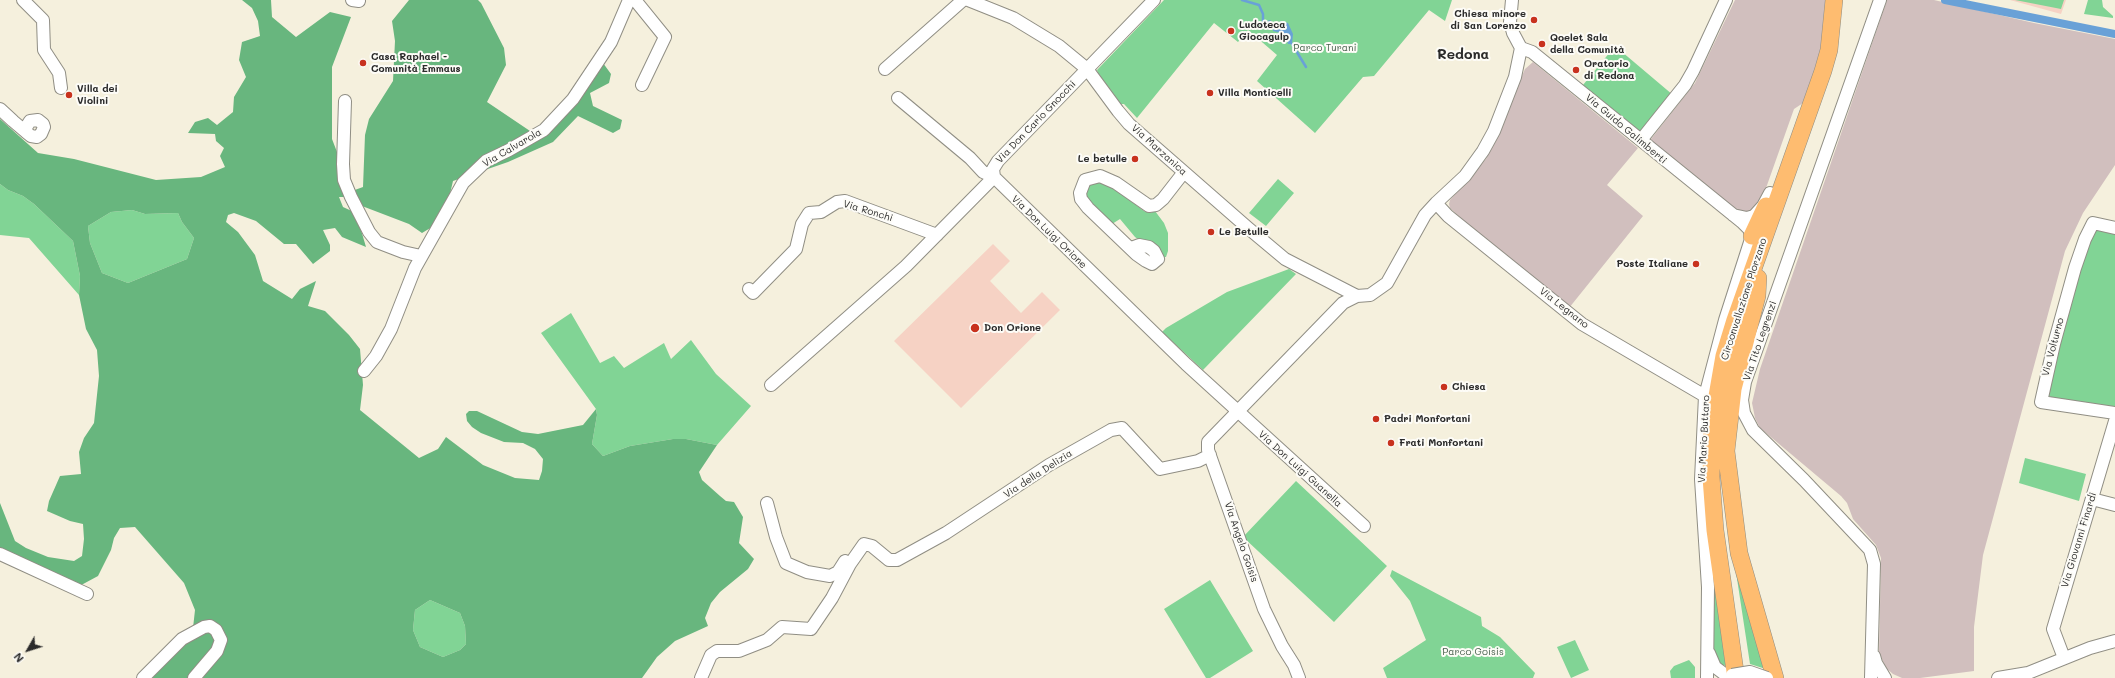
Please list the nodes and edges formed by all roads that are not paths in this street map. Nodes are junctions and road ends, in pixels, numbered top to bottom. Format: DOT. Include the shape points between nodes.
graph roads {
  1 [pos="23,0"];
  2 [pos="629,0"];
  3 [pos="635,0"];
  4 [pos="963,0"];
  5 [pos="968,0"];
  6 [pos="1154,0"];
  7 [pos="1512,0"];
  8 [pos="1726,0"];
  9 [pos="1834,0"];
  10 [pos="1840,0"];
  11 [pos="1880,0"];
  12 [pos="1521,48"];
  13 [pos="885,69"];
  14 [pos="1087,69"];
  15 [pos="642,85"];
  16 [pos="61,88"];
  17 [pos="898,98"];
  18 [pos="346,101"];
  19 [pos="1811,107"];
  20 [pos="0,109"];
  21 [pos="26,132"];
  22 [pos="1641,140"];
  23 [pos="970,158"];
  24 [pos="998,161"];
  25 [pos="1184,172"];
  26 [pos="994,177"];
  27 [pos="1770,192"];
  28 [pos="1436,203"];
  29 [pos="1728,213"];
  30 [pos="2115,228"];
  31 [pos="937,235"];
  32 [pos="1752,236"];
  33 [pos="1131,248"];
  34 [pos="421,256"];
  35 [pos="1758,278"];
  36 [pos="749,290"];
  37 [pos="1357,296"];
  38 [pos="364,371"];
  39 [pos="771,385"];
  40 [pos="1705,396"];
  41 [pos="1236,411"];
  42 [pos="2115,413"];
  43 [pos="2115,421"];
  44 [pos="1210,455"];
  45 [pos="2092,499"];
  46 [pos="767,503"];
  47 [pos="2115,505"];
  48 [pos="1364,526"];
  49 [pos="864,544"];
  50 [pos="0,554"];
  51 [pos="87,594"];
  52 [pos="2115,641"];
  53 [pos="1707,648"];
  54 [pos="1872,649"];
  55 [pos="2064,658"];
  56 [pos="1735,677"];
  57 [pos="143,678"];
  58 [pos="194,678"];
  59 [pos="700,678"];
  60 [pos="1299,678"];
  61 [pos="1707,678"];
  62 [pos="1767,678"];
  63 [pos="1776,678"];
  64 [pos="1871,678"];
  65 [pos="1885,678"];
  66 [pos="1998,678"];
  1 -- 16 [label="street" via="43,20 44,50 59,73"];
  2 -- 34 [label="street, Via Calvarola" via="612,42 573,99 544,130 486,161 463,183"];
  3 -- 15 [label="street" via="666,37"];
  4 -- 13 [label="street"];
  5 -- 14 [label="street, Via Marzanica" via="994,9 1038,32"];
  6 -- 14 [label="street, Via Don Carlo Gnocchi"];
  7 -- 12 [label="street" via="1512,33"];
  8 -- 22 [label="street" via="1685,85"];
  9 -- 19 [label="highway, Circonvallazione Plorzano" via="1829,50"];
  10 -- 35 [label="highway, Circonvallazione Plorzano" via="1835,52 1828,79"];
  11 -- 54 [label="street, Via Tito Legrenzi" via="1752,361 1742,400 1744,413 1753,430 1870,550 1874,564"];
  12 -- 22 [label="street, Via Guido Galimberti" via="1532,52"];
  12 -- 28 [label="street, Via Angelo Goisis" via="1515,77 1490,138 1465,176"];
  14 -- 24 [label="street, Via Don Carlo Gnocchi"];
  14 -- 25 [label="street, Via Marzanica" via="1125,120"];
  17 -- 23 [label="street, Via Don Luigi Orione"];
  18 -- 34 [label="street" via="343,164 344,180 351,197 377,242"];
  19 -- 27 [label="highway" via="1795,129"];
  19 -- 56 [label="highway, Circonvallazione Plorzano" via="1735,320 1724,356 1712,425 1711,477 1715,530"];
  20 -- 21 [label="street"];
  22 -- 29 [label="street, Via Guido Galimberti"];
  23 -- 24 [label="street" via="980,164"];
  23 -- 26 [label="street, Via Don Luigi Orione" via="983,172"];
  24 -- 26 [label="street, Via Don Carlo Gnocchi" via="993,169"];
  25 -- 33 [label="street" via="1163,199 1156,205 1149,206 1100,176 1085,180 1080,193 1081,199"];
  25 -- 37 [label="street, Via Marzanica" via="1285,259"];
  26 -- 31 [label="street"];
  26 -- 41 [label="street, Via Don Luigi Orione"];
  27 -- 29 [label="street" via="1754,216 1740,218"];
  27 -- 32 [label="highway"];
  28 -- 37 [label="street, Via Angelo Goisis" via="1425,216 1387,283 1370,295"];
  28 -- 40 [label="street, Via Legnano" via="1448,216 1582,324"];
  29 -- 32 [label="street, Via Guido Galimberti" via="1749,229"];
  30 -- 42 [label="street, Via Volturno" via="2093,223 2075,268 2044,380 2041,402"];
  31 -- 36 [label="street, Via Ronchi" via="845,201 837,202 821,212 809,213 802,224 796,250 753,293"];
  31 -- 39 [label="street" via="906,266"];
  32 -- 40 [label="street, Via Mario Buttaro" via="1725,320"];
  34 -- 38 [label="street, Via Calvarola" via="391,329"];
  35 -- 56 [label="highway, Circonvallazione Plorzano" via="1732,355 1722,411 1719,453"];
  35 -- 63 [label="highway" via="1757,296 1733,389 1726,450 1739,553"];
  37 -- 41 [label="street, Via Angelo Goisis" via="1343,303"];
  40 -- 53 [label="street, Via Mario Buttaro" via="1701,480 1708,587"];
  41 -- 44 [label="street, Via Angelo Goisis" via="1209,439"];
  41 -- 48 [label="street, Via Don Luigi Guanella"];
  43 -- 45 [label="street, Via Giovanni Finardi"];
  44 -- 49 [label="street, Via della Delizia" via="1160,468 1122,428 1118,427 1049,465 946,533 897,560 889,560 872,546"];
  44 -- 60 [label="street, Via Angelo Goisis" via="1264,609"];
  45 -- 47 [label="street"];
  45 -- 55 [label="street, Via Giovanni Finardi" via="2053,629"];
  46 -- 49 [label="street" via="784,561 795,568 832,576 838,572 855,546"];
  49 -- 59 [label="street" via="811,629 782,627 767,640 739,651 717,651 711,655"];
  50 -- 51 [label="street"];
  52 -- 55 [label="street" via="2096,645"];
  53 -- 56 [label="street, Via Mario Buttaro" via="1712,664"];
  53 -- 61 [label="street, Via Mario Buttaro"];
  54 -- 64 [label="street, Via Tito Legrenzi"];
  54 -- 65 [label="street, Via Tito Legrenzi" via="1876,663"];
  55 -- 66 [label="street" via="2028,672"];
  56 -- 62 [label="street, bridge" via="1750,672"];
  57 -- 58 [label="street" via="182,639 210,626 216,630 221,640 217,651"];
}
